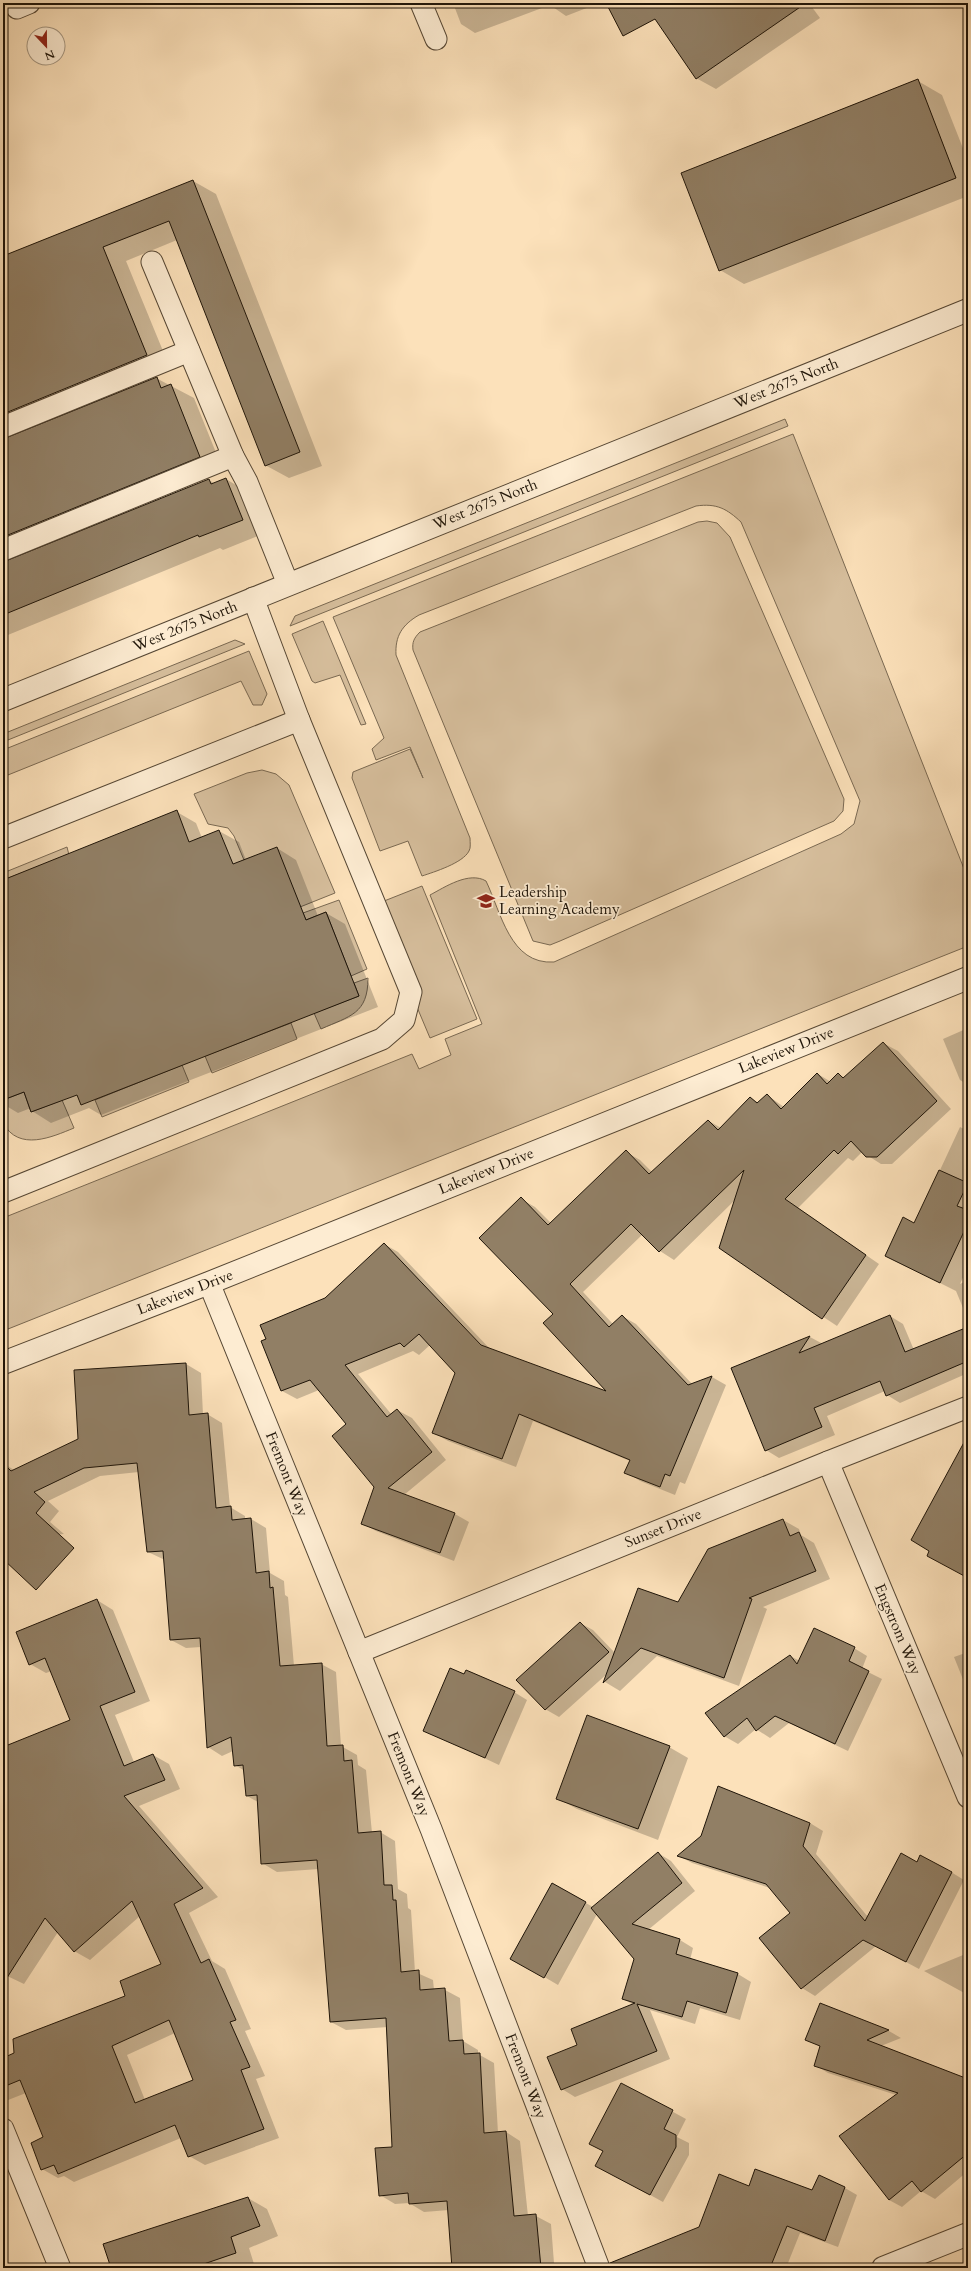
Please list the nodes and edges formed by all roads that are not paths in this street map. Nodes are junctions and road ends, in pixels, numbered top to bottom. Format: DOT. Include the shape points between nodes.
graph roads {
  1 [pos="422,3"];
  2 [pos="436,39"];
  3 [pos="152,262"];
  4 [pos="968,310"];
  5 [pos="189,351"];
  6 [pos="3,427"];
  7 [pos="233,456"];
  8 [pos="3,550"];
  9 [pos="288,584"];
  10 [pos="253,598"];
  11 [pos="3,700"];
  12 [pos="299,720"];
  13 [pos="3,838"];
  14 [pos="968,978"];
  15 [pos="3,1192"];
  16 [pos="209,1283"];
  17 [pos="3,1362"];
  18 [pos="968,1407"];
  19 [pos="828,1462"];
  20 [pos="359,1652"];
  21 [pos="968,1797"];
  22 [pos="3,2129"];
  23 [pos="968,2234"];
  24 [pos="60,2268"];
  25 [pos="599,2268"];
  26 [pos="883,2268"];
  1 -- 2 [label="lane"];
  3 -- 5 [label="lane"];
  4 -- 9 [label="street, West 2675 North"];
  5 -- 6 [label="lane"];
  5 -- 7 [label="lane"];
  7 -- 8 [label="lane"];
  7 -- 9 [label="lane" via="247,482"];
  9 -- 10 [label="street, West 2675 North"];
  10 -- 11 [label="street, West 2675 North"];
  10 -- 12 [label="lane"];
  12 -- 13 [label="lane"];
  12 -- 15 [label="lane" via="411,992 404,1020 382,1040"];
  14 -- 16 [label="street, Lakeview Drive"];
  16 -- 17 [label="street, Lakeview Drive"];
  16 -- 20 [label="lane, Fremont Way"];
  18 -- 19 [label="lane, Sunset Drive"];
  19 -- 20 [label="lane, Sunset Drive"];
  19 -- 21 [label="lane, Engstrom Way"];
  20 -- 25 [label="lane, Fremont Way" via="450,1879"];
  22 -- 24 [label="lane"];
  23 -- 26 [label="street"];
}
